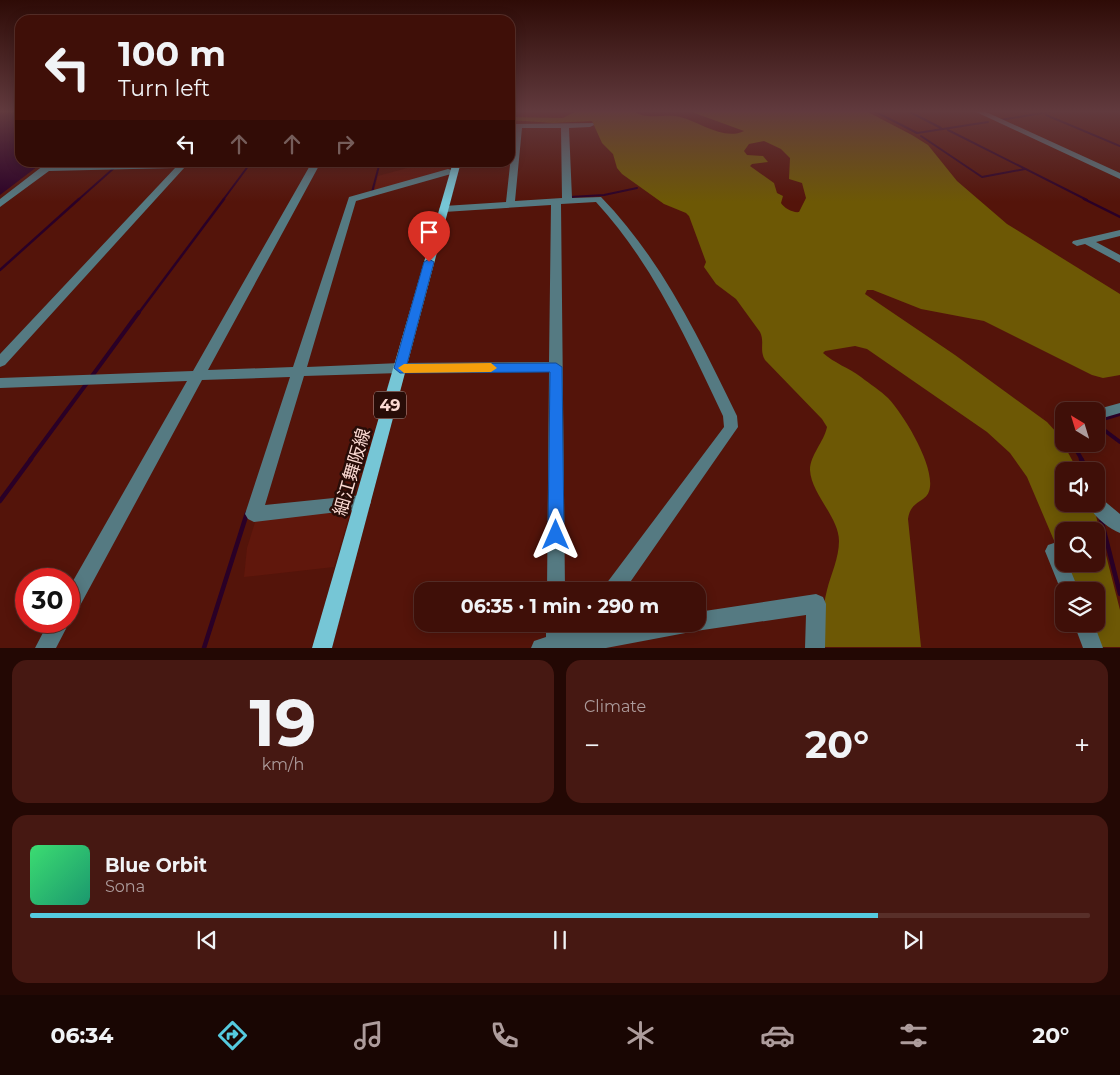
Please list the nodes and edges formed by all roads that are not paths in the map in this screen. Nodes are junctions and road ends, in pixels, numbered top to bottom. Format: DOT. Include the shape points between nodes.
graph roads {
  1 [pos="564,141"];
  2 [pos="1044,141"];
  3 [pos="47,167"];
  4 [pos="180,167"];
  5 [pos="313,167"];
  6 [pos="456,167"];
  7 [pos="512,167"];
  8 [pos="1120,176"];
  9 [pos="562,200"];
  10 [pos="0,204"];
  11 [pos="510,204"];
  12 [pos="444,209"];
  13 [pos="1120,234"];
  14 [pos="1120,260"];
  15 [pos="0,362"];
  16 [pos="556,367"];
  17 [pos="400,368"];
  18 [pos="298,372"];
  19 [pos="197,376"];
  20 [pos="0,383"];
  21 [pos="1120,408"];
  22 [pos="1105,412"];
  23 [pos="363,502"];
  24 [pos="1105,512"];
  25 [pos="1120,525"];
  26 [pos="1054,551"];
  27 [pos="556,582"];
  28 [pos="619,582"];
  29 [pos="1066,582"];
  30 [pos="80,586"];
  31 [pos="706,621"];
  32 [pos="554,632"];
  33 [pos="574,632"];
  34 [pos="642,632"];
  35 [pos="1087,632"];
  36 [pos="53,633"];
  37 [pos="551,647"];
  38 [pos="45,648"];
  39 [pos="322,648"];
  40 [pos="814,648"];
  41 [pos="1093,648"];
  1 -- 9 [label="street"];
  2 -- 8 [label="street"];
  3 -- 10 [label="street"];
  4 -- 15 [label="street"];
  5 -- 19 [label="street"];
  6 -- 12 [label="main road, 細江舞阪線 / 49"];
  6 -- 18 [label="street" via="352,199"];
  7 -- 11 [label="street"];
  9 -- 11 [label="street"];
  9 -- 16 [label="street"];
  9 -- 28 [label="street" via="598,199 634,243 687,329 732,421"];
  11 -- 12 [label="street"];
  12 -- 17 [label="main road, 細江舞阪線 / 49"];
  13 -- 14 [label="street" via="1082,242"];
  16 -- 17 [label="street"];
  16 -- 27 [label="street"];
  17 -- 18 [label="street"];
  17 -- 23 [label="main road, 細江舞阪線 / 49"];
  18 -- 19 [label="street"];
  18 -- 23 [label="street" via="254,514"];
  19 -- 20 [label="street"];
  19 -- 30 [label="street"];
  21 -- 22 [label="street"];
  23 -- 39 [label="main road, 細江舞阪線 / 49"];
  24 -- 25 [label="street"];
  26 -- 29 [label="street"];
  31 -- 40 [label="street" via="816,604"];
  32 -- 37 [label="street"];
  33 -- 37 [label="street"];
  34 -- 37 [label="street"];
  35 -- 41 [label="street"];
  36 -- 38 [label="street"];
}
